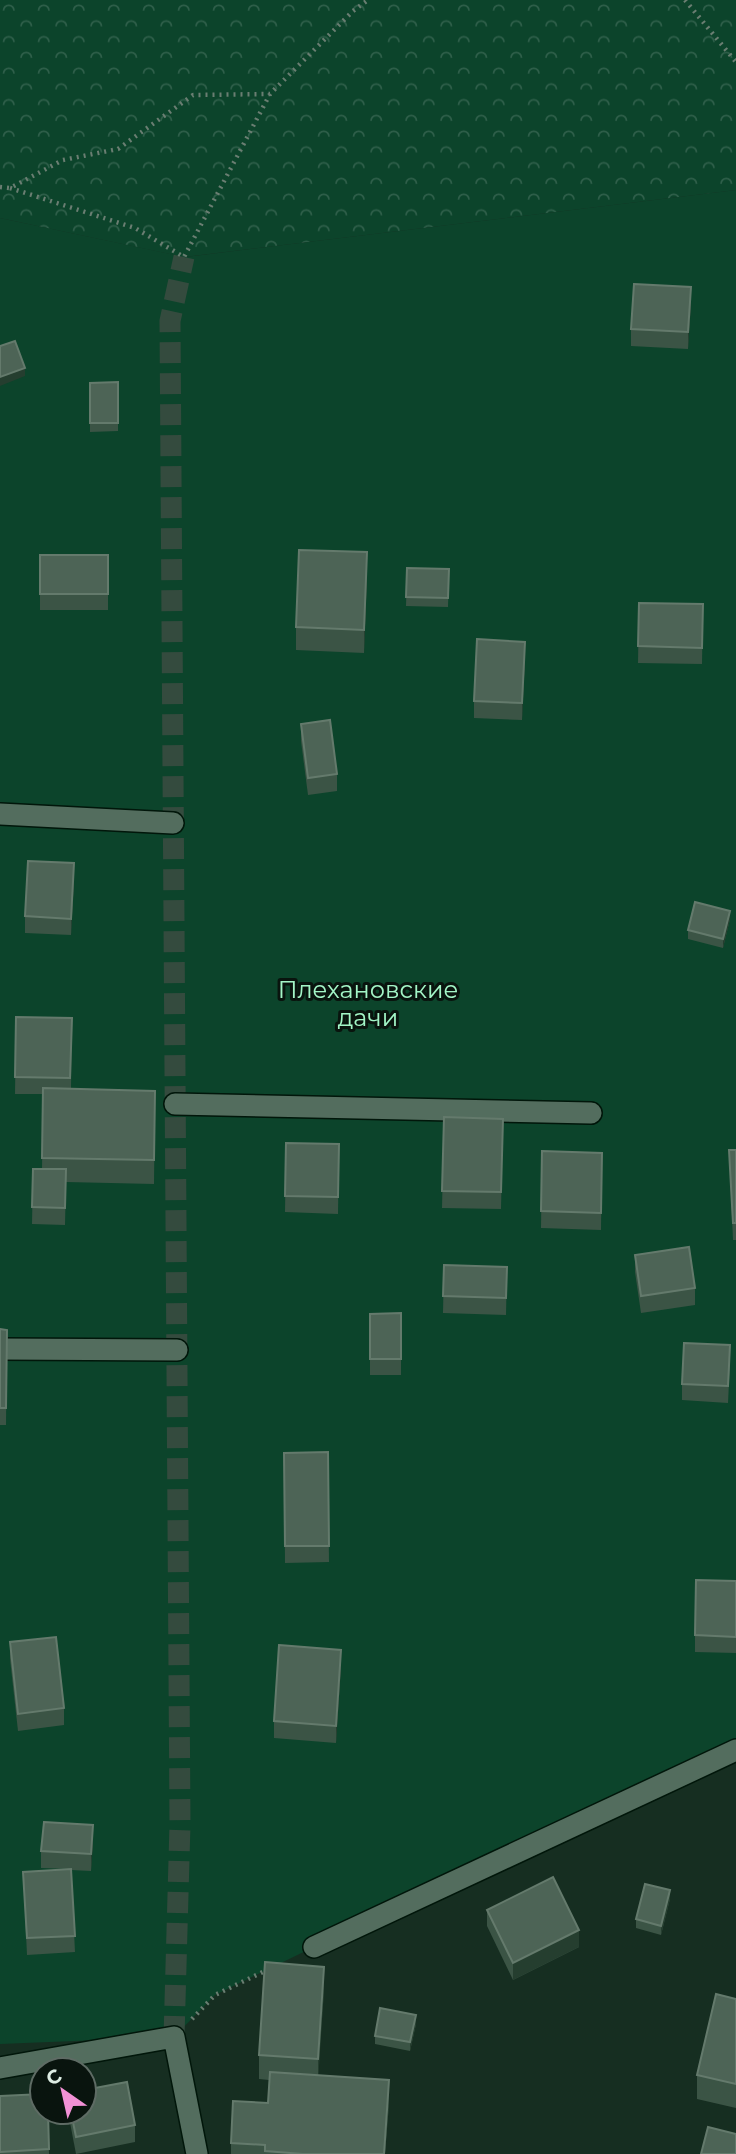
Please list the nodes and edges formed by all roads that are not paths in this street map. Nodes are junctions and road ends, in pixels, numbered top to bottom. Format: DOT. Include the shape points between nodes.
graph roads {
  1 [pos="0,814"];
  2 [pos="173,823"];
  3 [pos="175,1104"];
  4 [pos="591,1113"];
  5 [pos="0,1349"];
  6 [pos="177,1350"];
  7 [pos="736,1750"];
  8 [pos="314,1947"];
  9 [pos="0,2068"];
  10 [pos="197,2154"];
  1 -- 2 [label="street"];
  3 -- 4 [label="street"];
  5 -- 6 [label="street"];
  7 -- 8 [label="street"];
  9 -- 10 [label="street" via="174,2037"];
}
